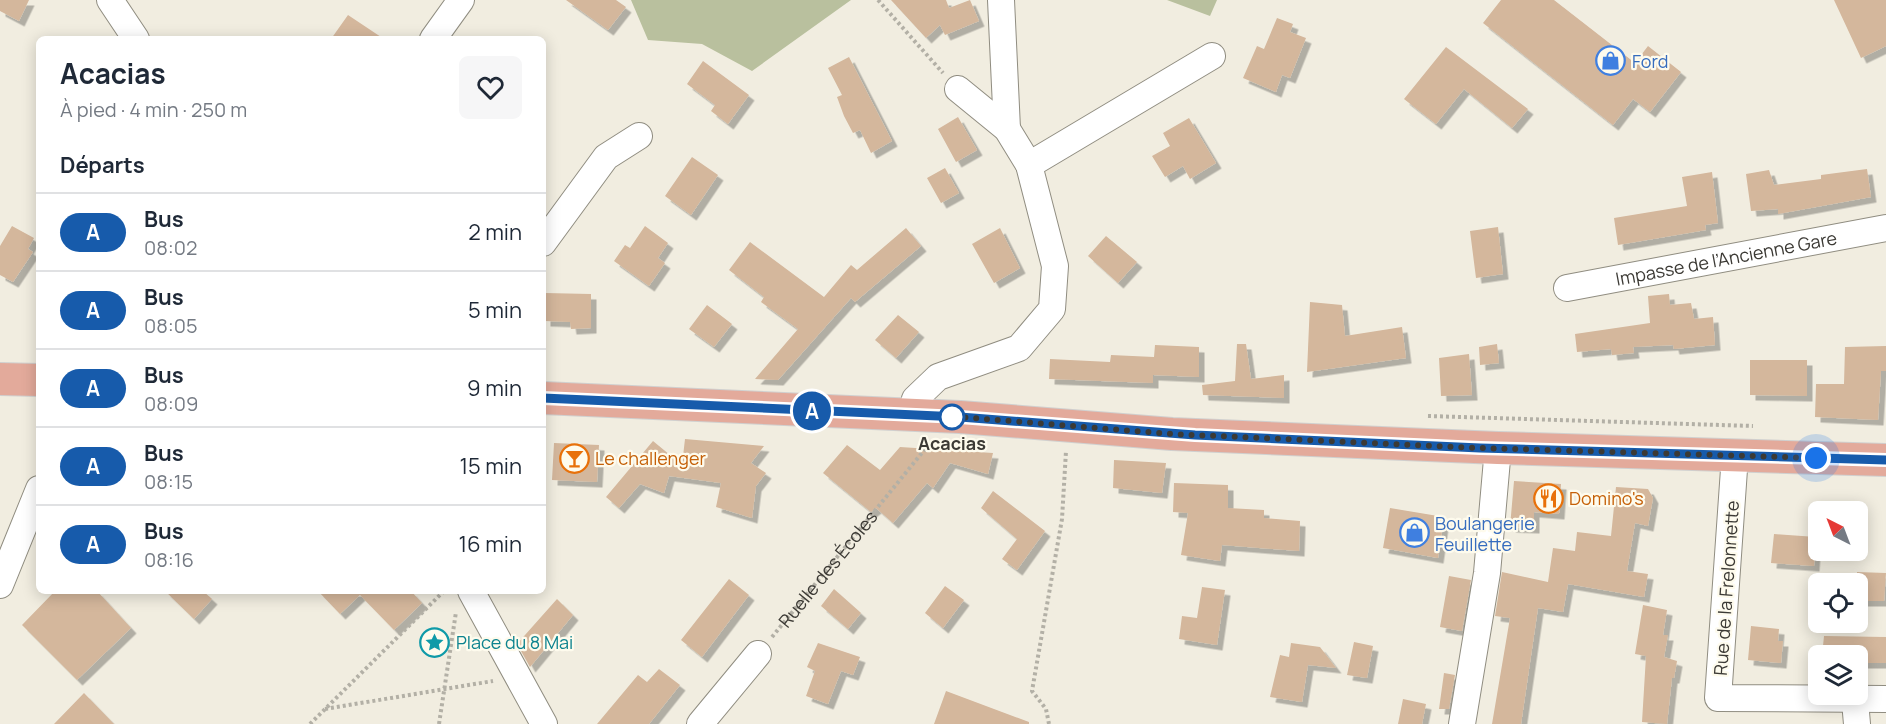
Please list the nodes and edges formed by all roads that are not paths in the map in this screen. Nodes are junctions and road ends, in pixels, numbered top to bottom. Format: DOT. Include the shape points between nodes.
graph roads {
  1 [pos="110,0"];
  2 [pos="461,0"];
  3 [pos="1001,0"];
  4 [pos="134,36"];
  5 [pos="435,36"];
  6 [pos="1212,56"];
  7 [pos="958,89"];
  8 [pos="1007,129"];
  9 [pos="639,136"];
  10 [pos="1029,165"];
  11 [pos="1886,228"];
  12 [pos="546,239"];
  13 [pos="1567,288"];
  14 [pos="0,379"];
  15 [pos="36,381"];
  16 [pos="546,399"];
  17 [pos="911,415"];
  18 [pos="1498,448"];
  19 [pos="1736,455"];
  20 [pos="1886,460"];
  21 [pos="36,496"];
  22 [pos="0,585"];
  23 [pos="464,596"];
  24 [pos="758,654"];
  25 [pos="1886,699"];
  26 [pos="1856,712"];
  27 [pos="544,724"];
  28 [pos="700,724"];
  29 [pos="1462,724"];
  1 -- 4 [label="street"];
  2 -- 5 [label="street"];
  3 -- 8 [label="street"];
  6 -- 10 [label="street"];
  7 -- 8 [label="street"];
  8 -- 10 [label="street"];
  9 -- 12 [label="street" via="606,157"];
  10 -- 17 [label="street" via="1055,266 1052,309 1019,348 938,376 915,399"];
  11 -- 13 [label="street, Impasse de l’Ancienne Gare"];
  14 -- 15 [label="main road"];
  16 -- 17 [label="main road"];
  17 -- 18 [label="main road" via="1172,434"];
  18 -- 19 [label="main road"];
  18 -- 29 [label="street" via="1487,573"];
  19 -- 20 [label="main road"];
  19 -- 26 [label="street, Rue de la Frelonnette" via="1718,698"];
  21 -- 22 [label="street"];
  23 -- 27 [label="street"];
  24 -- 28 [label="street"];
  25 -- 26 [label="street, Rue de la Frelonnette"];
}
